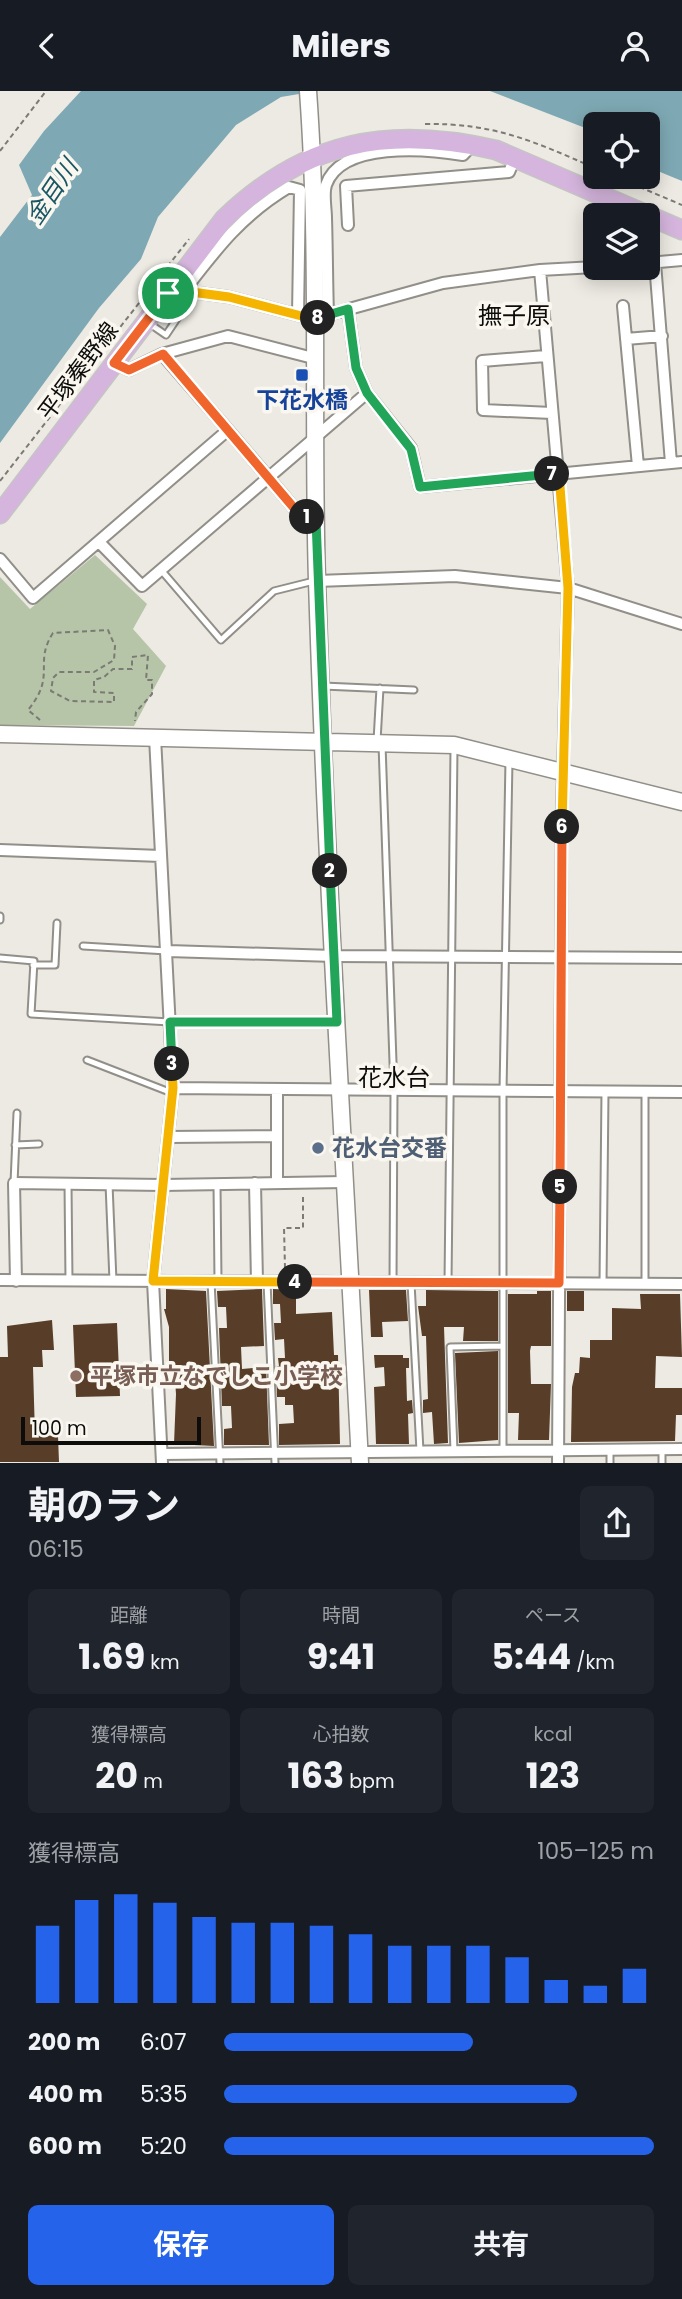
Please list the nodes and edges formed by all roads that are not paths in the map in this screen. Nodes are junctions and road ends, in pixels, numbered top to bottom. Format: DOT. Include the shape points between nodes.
graph roads {
  1 [pos="308,91"];
  2 [pos="472,144"];
  3 [pos="312,150"];
  4 [pos="515,158"];
  5 [pos="348,225"];
  6 [pos="682,230"];
  7 [pos="682,260"];
  8 [pos="660,262"];
  9 [pos="583,268"];
  10 [pos="540,270"];
  11 [pos="654,280"];
  12 [pos="176,292"];
  13 [pos="623,306"];
  14 [pos="348,309"];
  15 [pos="313,317"];
  16 [pos="662,336"];
  17 [pos="626,339"];
  18 [pos="163,354"];
  19 [pos="546,356"];
  20 [pos="313,358"];
  21 [pos="114,363"];
  22 [pos="367,393"];
  23 [pos="552,413"];
  24 [pos="228,430"];
  25 [pos="314,439"];
  26 [pos="677,462"];
  27 [pos="638,466"];
  28 [pos="559,474"];
  29 [pos="268,479"];
  30 [pos="0,514"];
  31 [pos="316,520"];
  32 [pos="99,542"];
  33 [pos="0,559"];
  34 [pos="161,570"];
  35 [pos="317,581"];
  36 [pos="568,588"];
  37 [pos="682,624"];
  38 [pos="321,686"];
  39 [pos="380,688"];
  40 [pos="414,690"];
  41 [pos="0,734"];
  42 [pos="155,737"];
  43 [pos="323,741"];
  44 [pos="380,741"];
  45 [pos="454,745"];
  46 [pos="509,758"];
  47 [pos="563,772"];
  48 [pos="682,802"];
  49 [pos="0,850"];
  50 [pos="161,856"];
  51 [pos="57,923"];
  52 [pos="83,946"];
  53 [pos="168,951"];
  54 [pos="334,956"];
  55 [pos="389,956"];
  56 [pos="451,956"];
  57 [pos="505,957"];
  58 [pos="562,957"];
  59 [pos="0,958"];
  60 [pos="682,958"];
  61 [pos="33,965"];
  62 [pos="170,1022"];
  63 [pos="337,1022"];
  64 [pos="87,1060"];
  65 [pos="276,1090"];
  66 [pos="341,1090"];
  67 [pos="172,1091"];
  68 [pos="394,1091"];
  69 [pos="450,1091"];
  70 [pos="503,1091"];
  71 [pos="562,1092"];
  72 [pos="605,1092"];
  73 [pos="645,1092"];
  74 [pos="682,1092"];
  75 [pos="17,1113"];
  76 [pos="276,1136"];
  77 [pos="168,1137"];
  78 [pos="15,1145"];
  79 [pos="39,1145"];
  80 [pos="345,1182"];
  81 [pos="14,1183"];
  82 [pos="255,1183"];
  83 [pos="277,1183"];
  84 [pos="68,1184"];
  85 [pos="109,1184"];
  86 [pos="217,1184"];
  87 [pos="163,1185"];
  88 [pos="0,1280"];
  89 [pos="16,1281"];
  90 [pos="69,1281"];
  91 [pos="113,1281"];
  92 [pos="153,1281"];
  93 [pos="214,1281"];
  94 [pos="262,1282"];
  95 [pos="350,1282"];
  96 [pos="393,1283"];
  97 [pos="411,1283"];
  98 [pos="448,1283"];
  99 [pos="504,1283"];
  100 [pos="559,1283"];
  101 [pos="603,1284"];
  102 [pos="645,1284"];
  103 [pos="682,1284"];
  104 [pos="503,1346"];
  105 [pos="558,1449"];
  106 [pos="610,1449"];
  107 [pos="662,1449"];
  108 [pos="682,1449"];
  109 [pos="503,1450"];
  110 [pos="420,1451"];
  111 [pos="454,1451"];
  112 [pos="274,1457"];
  113 [pos="360,1457"];
  114 [pos="162,1458"];
  115 [pos="219,1458"];
  116 [pos="558,1462"];
  117 [pos="610,1462"];
  118 [pos="662,1462"];
  1 -- 3 [label="street"];
  2 -- 3 [label="main road, 平塚秦野線" via="413,137"];
  2 -- 4 [label="main road, 平塚秦野線"];
  2 -- 15 [label="street" via="463,155 390,152 341,163 325,186"];
  3 -- 12 [label="main road, 平塚秦野線" via="270,178 224,219"];
  3 -- 15 [label="street"];
  4 -- 5 [label="street" via="509,172 346,186"];
  4 -- 6 [label="main road, 平塚秦野線"];
  7 -- 8 [label="street"];
  9 -- 10 [label="street"];
  10 -- 14 [label="street" via="443,283"];
  10 -- 19 [label="street"];
  11 -- 16 [label="street"];
  12 -- 15 [label="street" via="229,297"];
  12 -- 15 [label="street" via="229,233 289,187 300,190"];
  12 -- 21 [label="main road, 平塚秦野線" via="146,321"];
  13 -- 17 [label="street"];
  14 -- 15 [label="street"];
  14 -- 22 [label="street" via="356,368"];
  15 -- 20 [label="street"];
  16 -- 17 [label="street"];
  16 -- 26 [label="street"];
  17 -- 27 [label="street"];
  18 -- 20 [label="street" via="228,337"];
  18 -- 21 [label="street" via="129,370"];
  18 -- 24 [label="street"];
  19 -- 23 [label="street"];
  19 -- 23 [label="street" via="482,361 483,411"];
  20 -- 25 [label="street"];
  21 -- 30 [label="main road, 平塚秦野線"];
  22 -- 25 [label="street"];
  22 -- 28 [label="street" via="411,449 420,487"];
  23 -- 28 [label="street"];
  24 -- 29 [label="street"];
  24 -- 32 [label="street"];
  25 -- 29 [label="street"];
  25 -- 31 [label="street"];
  26 -- 27 [label="street"];
  27 -- 28 [label="street"];
  28 -- 36 [label="street"];
  29 -- 31 [label="street" via="300,515"];
  29 -- 34 [label="street"];
  31 -- 35 [label="street"];
  32 -- 33 [label="street" via="33,598"];
  32 -- 34 [label="street" via="142,586"];
  34 -- 35 [label="lane" via="221,641 274,591"];
  35 -- 36 [label="street" via="455,576"];
  35 -- 38 [label="street"];
  36 -- 37 [label="street"];
  36 -- 47 [label="street"];
  38 -- 39 [label="lane"];
  38 -- 43 [label="street"];
  39 -- 40 [label="lane"];
  39 -- 44 [label="lane"];
  41 -- 42 [label="street"];
  42 -- 43 [label="street"];
  42 -- 50 [label="street"];
  43 -- 44 [label="street"];
  43 -- 54 [label="street"];
  44 -- 45 [label="street"];
  44 -- 55 [label="lane"];
  45 -- 46 [label="street"];
  45 -- 56 [label="lane"];
  46 -- 47 [label="street"];
  46 -- 57 [label="lane"];
  47 -- 48 [label="street"];
  47 -- 58 [label="street"];
  49 -- 50 [label="street"];
  50 -- 53 [label="street"];
  51 -- 61 [label="lane" via="55,965"];
  52 -- 53 [label="lane"];
  53 -- 54 [label="street"];
  53 -- 62 [label="street"];
  54 -- 55 [label="street"];
  54 -- 63 [label="street"];
  55 -- 56 [label="street"];
  55 -- 68 [label="lane"];
  56 -- 57 [label="street"];
  56 -- 69 [label="lane"];
  57 -- 58 [label="street"];
  57 -- 70 [label="lane"];
  58 -- 60 [label="street"];
  58 -- 71 [label="street"];
  59 -- 61 [label="lane" via="34,961"];
  61 -- 62 [label="lane" via="31,1014"];
  62 -- 63 [label="lane"];
  62 -- 67 [label="street"];
  63 -- 66 [label="street"];
  64 -- 67 [label="lane"];
  65 -- 66 [label="street"];
  65 -- 67 [label="street"];
  65 -- 76 [label="street"];
  66 -- 68 [label="street"];
  66 -- 80 [label="street"];
  67 -- 77 [label="street"];
  68 -- 69 [label="street"];
  68 -- 96 [label="lane"];
  69 -- 70 [label="street"];
  69 -- 98 [label="lane"];
  70 -- 71 [label="street"];
  70 -- 99 [label="lane"];
  71 -- 72 [label="street"];
  71 -- 100 [label="street"];
  72 -- 73 [label="street"];
  72 -- 101 [label="lane"];
  73 -- 74 [label="street"];
  73 -- 102 [label="lane"];
  75 -- 78 [label="lane"];
  76 -- 77 [label="street"];
  76 -- 83 [label="street"];
  77 -- 87 [label="street"];
  78 -- 79 [label="lane"];
  78 -- 81 [label="lane"];
  80 -- 83 [label="street"];
  80 -- 95 [label="street"];
  81 -- 84 [label="street"];
  81 -- 89 [label="street"];
  82 -- 83 [label="street"];
  82 -- 86 [label="street"];
  82 -- 94 [label="street"];
  84 -- 85 [label="street"];
  84 -- 90 [label="lane"];
  85 -- 87 [label="street"];
  85 -- 91 [label="lane"];
  86 -- 87 [label="street"];
  86 -- 93 [label="lane"];
  87 -- 92 [label="street"];
  88 -- 89 [label="street"];
  89 -- 90 [label="street"];
  90 -- 91 [label="street"];
  91 -- 92 [label="street"];
  92 -- 93 [label="street"];
  92 -- 114 [label="street"];
  93 -- 94 [label="street"];
  93 -- 115 [label="lane"];
  94 -- 95 [label="street"];
  94 -- 112 [label="lane"];
  95 -- 96 [label="street"];
  95 -- 113 [label="street"];
  96 -- 97 [label="street"];
  97 -- 98 [label="street"];
  97 -- 110 [label="lane"];
  98 -- 99 [label="street"];
  99 -- 100 [label="street"];
  99 -- 104 [label="lane"];
  100 -- 101 [label="street"];
  100 -- 105 [label="street"];
  101 -- 102 [label="street"];
  102 -- 103 [label="street"];
  104 -- 109 [label="lane"];
  104 -- 111 [label="lane" via="450,1347"];
  105 -- 106 [label="street"];
  105 -- 109 [label="street"];
  105 -- 116 [label="street"];
  106 -- 107 [label="street"];
  106 -- 117 [label="lane"];
  107 -- 108 [label="street"];
  107 -- 118 [label="lane"];
  109 -- 111 [label="street"];
  110 -- 111 [label="street"];
  110 -- 113 [label="street"];
  112 -- 113 [label="street"];
  112 -- 115 [label="street"];
  114 -- 115 [label="street"];
}
